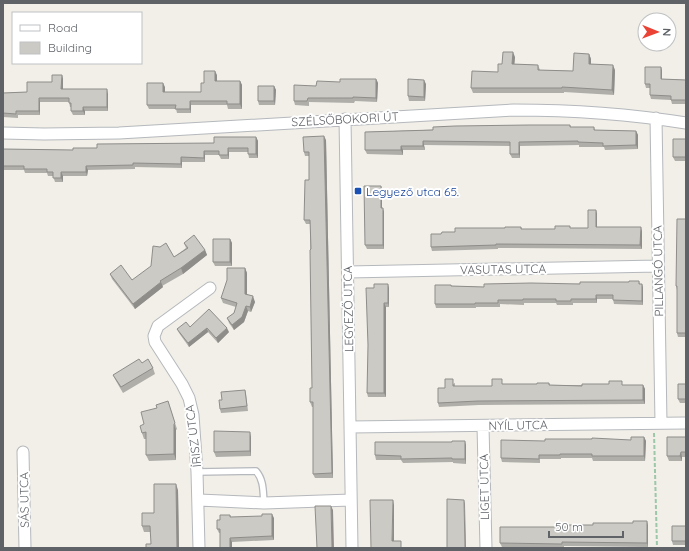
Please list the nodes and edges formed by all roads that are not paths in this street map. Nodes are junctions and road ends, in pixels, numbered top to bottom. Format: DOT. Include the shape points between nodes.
graph roads {
  1 [pos="656,118"];
  2 [pos="345,119"];
  3 [pos="686,123"];
  4 [pos="3,133"];
  5 [pos="658,266"];
  6 [pos="348,272"];
  7 [pos="210,288"];
  8 [pos="661,423"];
  9 [pos="686,423"];
  10 [pos="483,426"];
  11 [pos="350,427"];
  12 [pos="23,452"];
  13 [pos="198,472"];
  14 [pos="199,500"];
  15 [pos="351,500"];
  16 [pos="264,503"];
  17 [pos="25,548"];
  18 [pos="199,548"];
  19 [pos="352,548"];
  20 [pos="486,548"];
  1 -- 2 [label="street, SZÉLSŐBOKORI ÚT" via="560,110 514,110"];
  1 -- 3 [label="street, SZÉLSŐBOKORI ÚT"];
  1 -- 5 [label="street, PILLANGÓ UTCA"];
  2 -- 4 [label="street, SZÉLSŐBOKORI ÚT" via="119,133"];
  2 -- 6 [label="street, LEGYEZŐ UTCA"];
  5 -- 6 [label="street, VASUTAS UTCA"];
  5 -- 8 [label="street, PILLANGÓ UTCA"];
  6 -- 11 [label="street, LEGYEZŐ UTCA"];
  7 -- 13 [label="street, ÍRISZ UTCA" via="158,326 154,336 155,342 189,398"];
  8 -- 9 [label="street, NYÍL UTCA"];
  8 -- 10 [label="street, NYÍL UTCA"];
  10 -- 11 [label="street, NYÍL UTCA"];
  10 -- 20 [label="street, LIGET UTCA"];
  11 -- 15 [label="street, LEGYEZŐ UTCA"];
  12 -- 17 [label="street, SÁS UTCA"];
  13 -- 14 [label="street, ÍRISZ UTCA"];
  13 -- 16 [label="lane" via="256,471 260,475"];
  14 -- 16 [label="street"];
  14 -- 18 [label="street, ÍRISZ UTCA"];
  15 -- 16 [label="street"];
  15 -- 19 [label="street, LEGYEZŐ UTCA"];
}
